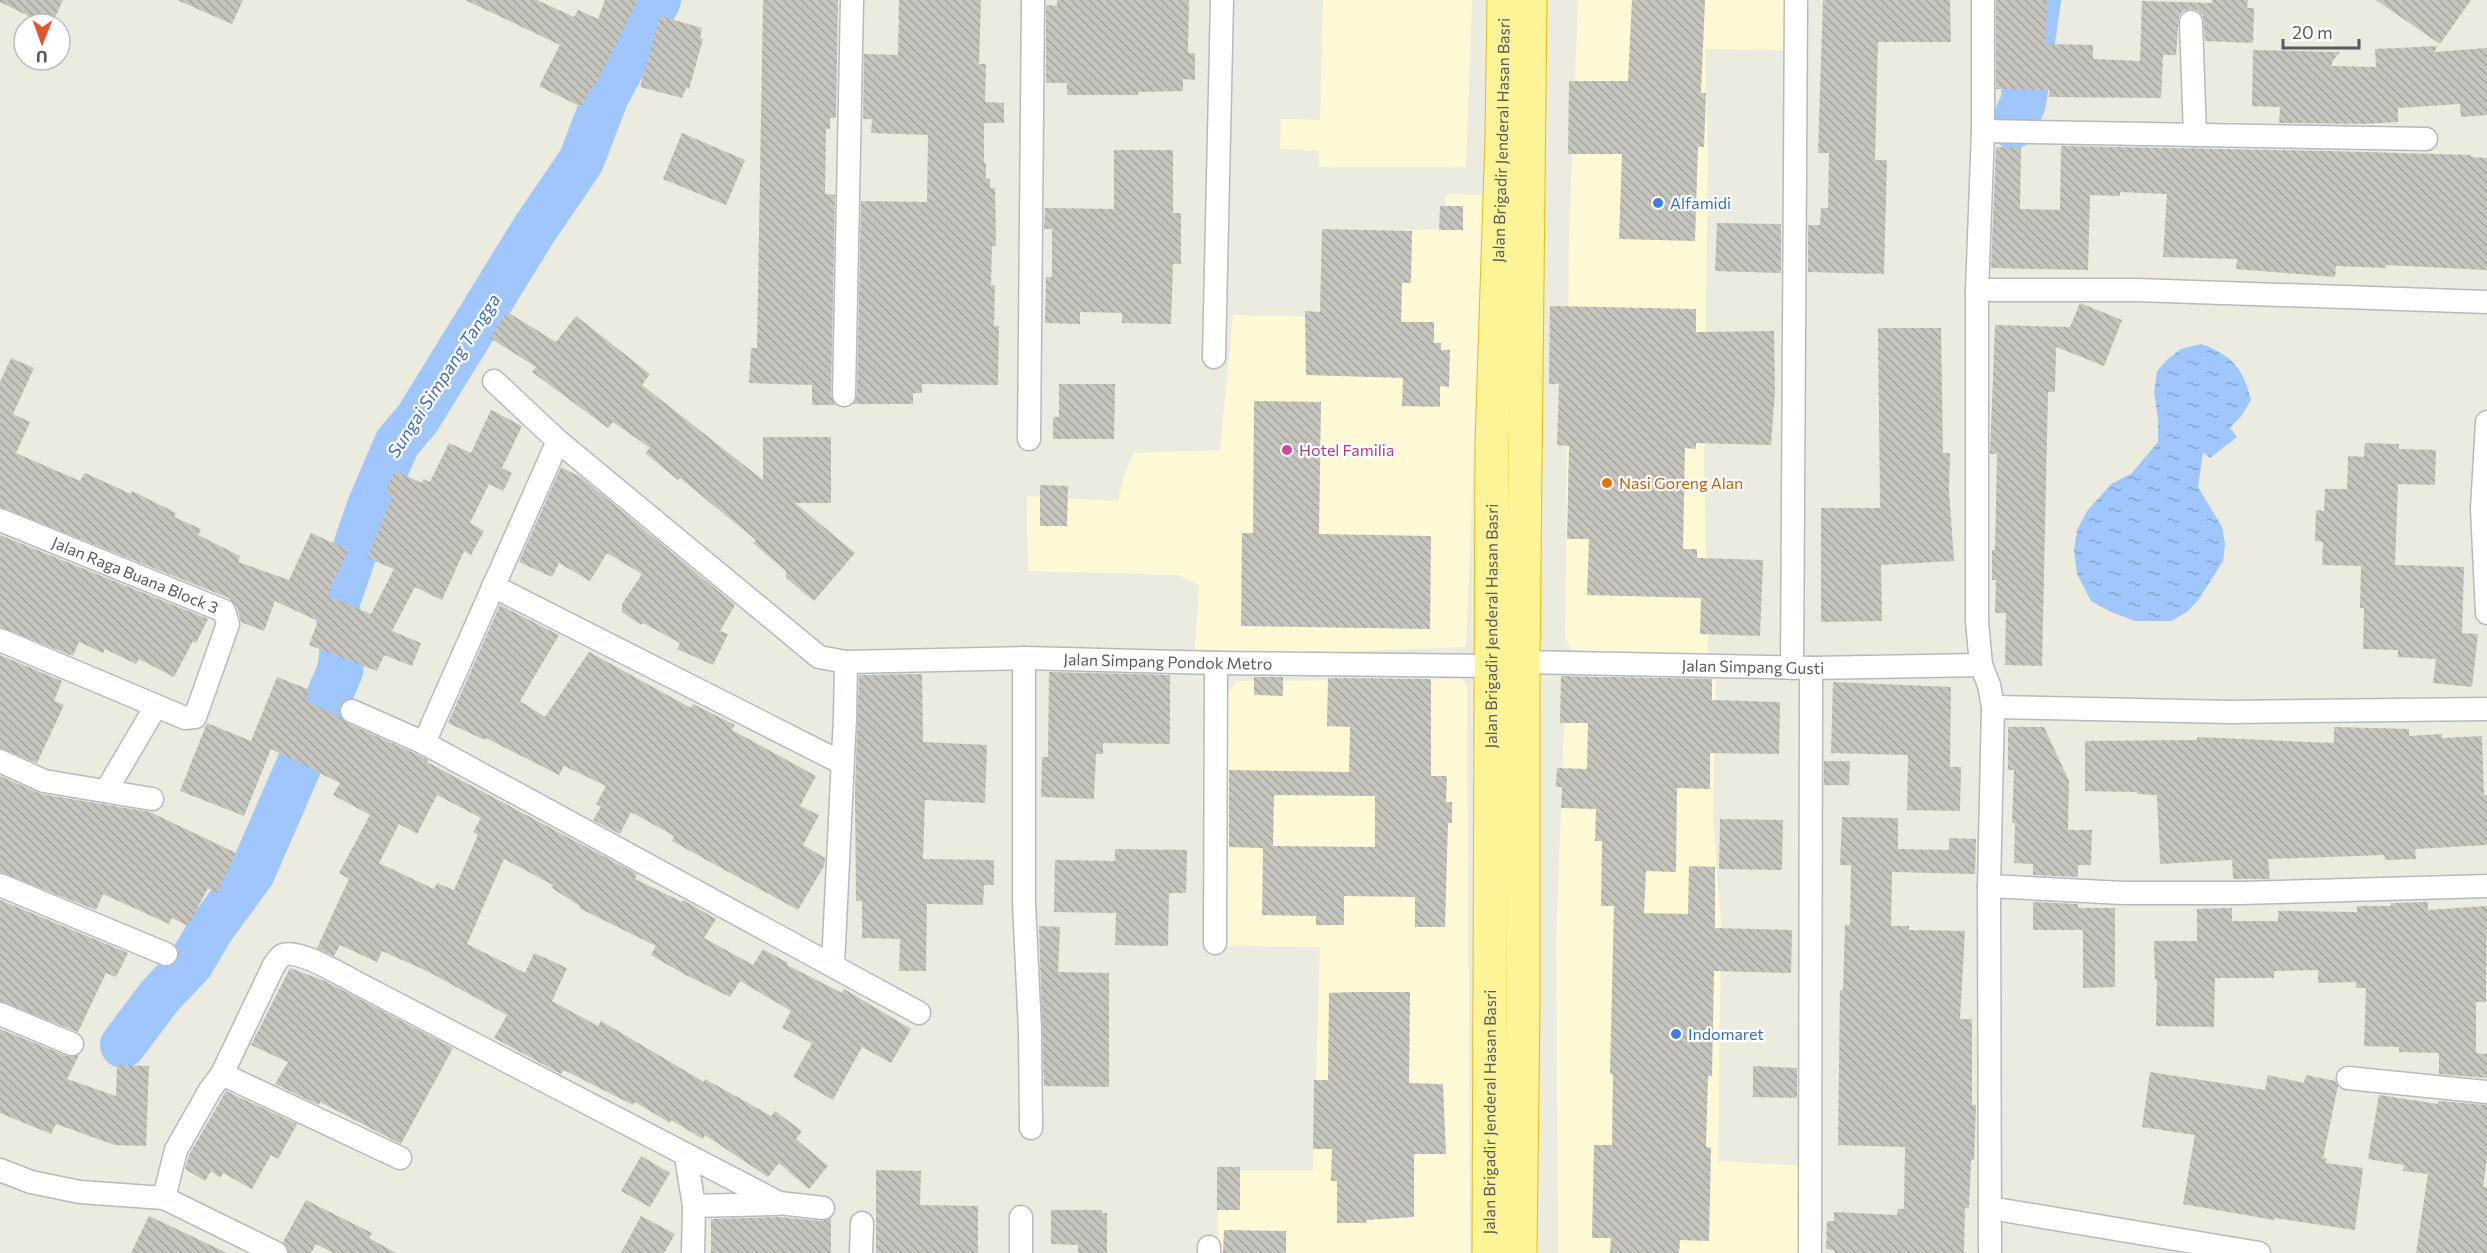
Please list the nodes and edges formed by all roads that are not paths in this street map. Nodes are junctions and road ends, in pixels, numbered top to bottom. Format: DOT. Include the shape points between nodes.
graph roads {
  1 [pos="852,0"];
  2 [pos="1033,0"];
  3 [pos="1221,0"];
  4 [pos="1503,0"];
  5 [pos="1530,0"];
  6 [pos="1796,0"];
  7 [pos="1983,0"];
  8 [pos="2191,22"];
  9 [pos="1983,131"];
  10 [pos="2195,135"];
  11 [pos="1516,137"];
  12 [pos="2426,139"];
  13 [pos="1977,290"];
  14 [pos="2487,302"];
  15 [pos="1214,357"];
  16 [pos="494,381"];
  17 [pos="844,394"];
  18 [pos="2487,422"];
  19 [pos="1029,439"];
  20 [pos="558,441"];
  21 [pos="1525,441"];
  22 [pos="1492,442"];
  23 [pos="0,520"];
  24 [pos="493,586"];
  25 [pos="2487,613"];
  26 [pos="0,640"];
  27 [pos="1024,658"];
  28 [pos="846,662"];
  29 [pos="1523,662"];
  30 [pos="1216,663"];
  31 [pos="1981,665"];
  32 [pos="1491,666"];
  33 [pos="1802,668"];
  34 [pos="156,706"];
  35 [pos="1993,707"];
  36 [pos="2487,708"];
  37 [pos="352,711"];
  38 [pos="424,743"];
  39 [pos="0,761"];
  40 [pos="842,763"];
  41 [pos="106,790"];
  42 [pos="152,800"];
  43 [pos="0,885"];
  44 [pos="1989,886"];
  45 [pos="2487,886"];
  46 [pos="1215,943"];
  47 [pos="166,954"];
  48 [pos="833,964"];
  49 [pos="1523,1007"];
  50 [pos="1491,1010"];
  51 [pos="919,1013"];
  52 [pos="0,1014"];
  53 [pos="72,1044"];
  54 [pos="222,1074"];
  55 [pos="2348,1078"];
  56 [pos="2487,1092"];
  57 [pos="1031,1128"];
  58 [pos="686,1157"];
  59 [pos="400,1158"];
  60 [pos="0,1170"];
  61 [pos="164,1198"];
  62 [pos="779,1203"];
  63 [pos="694,1206"];
  64 [pos="823,1208"];
  65 [pos="1990,1208"];
  66 [pos="1022,1217"];
  67 [pos="862,1223"];
  68 [pos="276,1253"];
  69 [pos="693,1253"];
  70 [pos="861,1253"];
  71 [pos="1021,1253"];
  72 [pos="1489,1253"];
  73 [pos="1520,1253"];
  74 [pos="1810,1253"];
  75 [pos="1990,1253"];
  76 [pos="2259,1253"];
  1 -- 17 [label="street"];
  2 -- 19 [label="street"];
  3 -- 15 [label="street"];
  4 -- 11 [label="highway, Jalan Brigadir Jenderal Hasan Basri"];
  5 -- 11 [label="highway, Jalan Brigadir Jenderal Hasan Basri"];
  6 -- 33 [label="street"];
  7 -- 9 [label="street"];
  8 -- 10 [label="street"];
  9 -- 10 [label="street"];
  9 -- 13 [label="street"];
  10 -- 12 [label="street"];
  11 -- 21 [label="highway, Jalan Brigadir Jenderal Hasan Basri"];
  11 -- 22 [label="highway, Jalan Brigadir Jenderal Hasan Basri"];
  13 -- 14 [label="street" via="2137,290"];
  13 -- 31 [label="street" via="1977,621"];
  16 -- 20 [label="street, Jalan Simpang Pondok Metro"];
  18 -- 25 [label="street" via="2482,509"];
  20 -- 24 [label="street"];
  20 -- 28 [label="street, Jalan Simpang Pondok Metro" via="819,657"];
  21 -- 22 [label="highway"];
  21 -- 29 [label="highway, Jalan Brigadir Jenderal Hasan Basri"];
  22 -- 32 [label="highway, Jalan Brigadir Jenderal Hasan Basri"];
  23 -- 34 [label="street, Jalan Raga Buana Block 3" via="224,611 228,624 195,717 185,718"];
  24 -- 38 [label="street"];
  24 -- 40 [label="street"];
  26 -- 34 [label="street"];
  27 -- 28 [label="street, Jalan Simpang Pondok Metro"];
  27 -- 30 [label="street, Jalan Simpang Pondok Metro"];
  27 -- 57 [label="street" via="1023,903"];
  28 -- 40 [label="street"];
  29 -- 33 [label="street, Jalan Simpang Gusti"];
  29 -- 49 [label="highway, Jalan Brigadir Jenderal Hasan Basri"];
  30 -- 32 [label="street, Jalan Simpang Pondok Metro"];
  30 -- 46 [label="street"];
  31 -- 33 [label="street, Jalan Simpang Gusti"];
  31 -- 35 [label="street"];
  32 -- 50 [label="highway, Jalan Brigadir Jenderal Hasan Basri"];
  33 -- 74 [label="street"];
  34 -- 41 [label="street"];
  35 -- 36 [label="street" via="2230,711"];
  35 -- 44 [label="street"];
  37 -- 38 [label="street"];
  38 -- 48 [label="street"];
  39 -- 41 [label="street" via="44,781"];
  40 -- 48 [label="street"];
  41 -- 42 [label="street"];
  43 -- 47 [label="street"];
  44 -- 45 [label="street" via="2123,893 2240,893"];
  44 -- 65 [label="street"];
  48 -- 51 [label="street"];
  49 -- 50 [label="highway"];
  49 -- 73 [label="highway, Jalan Brigadir Jenderal Hasan Basri"];
  50 -- 72 [label="highway, Jalan Brigadir Jenderal Hasan Basri"];
  52 -- 53 [label="street"];
  54 -- 58 [label="street" via="274,965 290,953 357,983"];
  54 -- 59 [label="street"];
  54 -- 61 [label="street" via="176,1150"];
  55 -- 56 [label="street"];
  58 -- 62 [label="street"];
  58 -- 63 [label="street"];
  60 -- 61 [label="street" via="31,1182 80,1192"];
  61 -- 68 [label="street"];
  62 -- 63 [label="street"];
  62 -- 64 [label="street"];
  63 -- 69 [label="street"];
  65 -- 75 [label="street"];
  65 -- 76 [label="street"];
  66 -- 71 [label="street"];
  67 -- 70 [label="street"];
}
